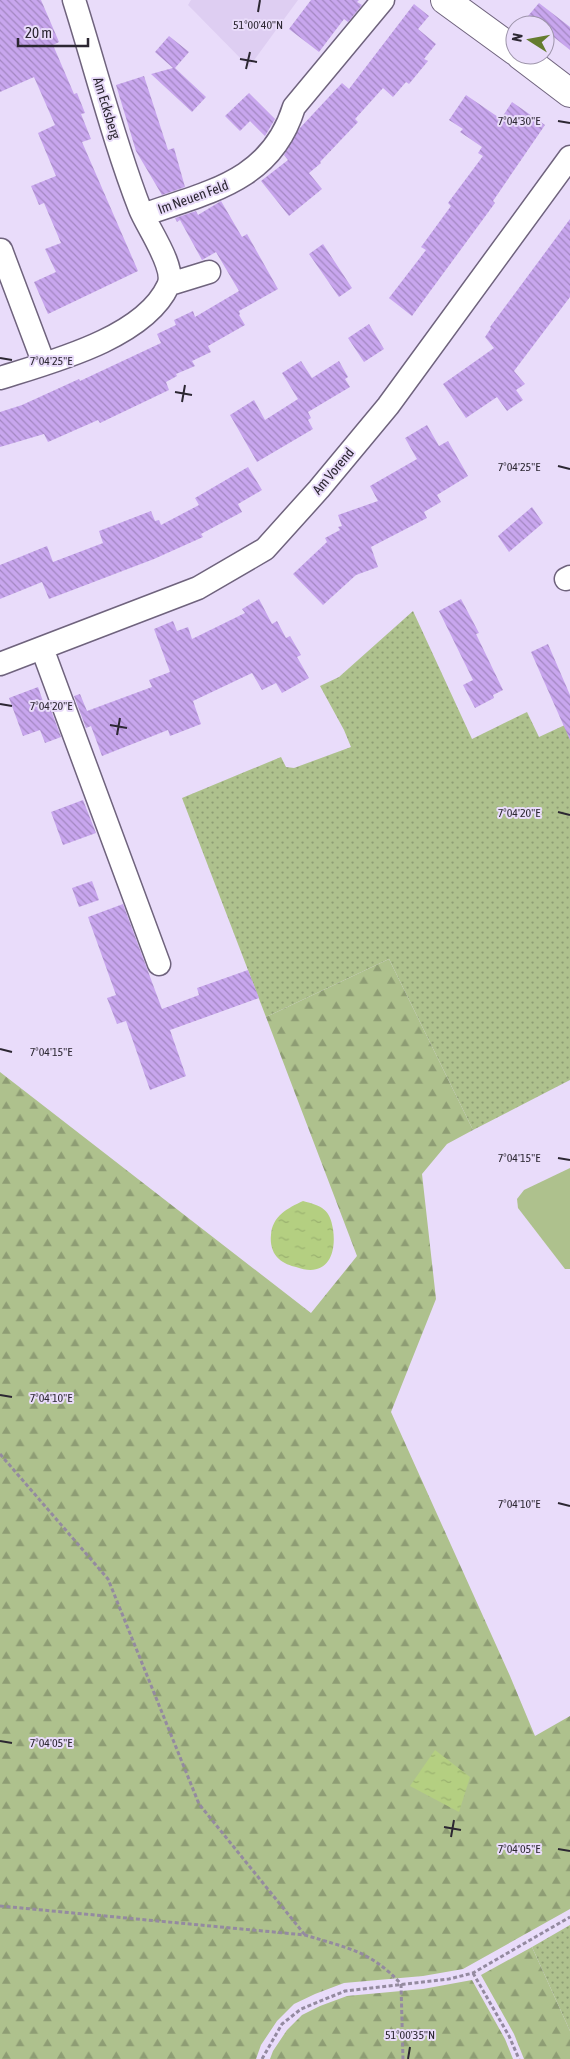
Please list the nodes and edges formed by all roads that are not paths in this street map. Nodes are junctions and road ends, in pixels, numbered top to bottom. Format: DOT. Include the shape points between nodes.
graph roads {
  1 [pos="74,0"];
  2 [pos="384,0"];
  3 [pos="445,0"];
  4 [pos="505,44"];
  5 [pos="533,65"];
  6 [pos="570,93"];
  7 [pos="570,157"];
  8 [pos="143,215"];
  9 [pos="1,250"];
  10 [pos="210,272"];
  11 [pos="170,284"];
  12 [pos="44,364"];
  13 [pos="0,378"];
  14 [pos="42,648"];
  15 [pos="0,664"];
  16 [pos="159,964"];
  1 -- 8 [label="street, Am Ecksberg"];
  2 -- 8 [label="street, Im Neuen Feld" via="294,107 288,126 255,168 230,184"];
  3 -- 4 [label="main road"];
  5 -- 6 [label="main road"];
  7 -- 14 [label="street, Am Vorend" via="388,406 265,549 198,588"];
  8 -- 11 [label="street, Im Neuen Feld" via="169,267"];
  9 -- 12 [label="street"];
  10 -- 11 [label="street"];
  11 -- 12 [label="street" via="148,312 122,332 73,356"];
  12 -- 13 [label="street"];
  14 -- 15 [label="street, Am Vorend"];
  14 -- 16 [label="street"];
}
